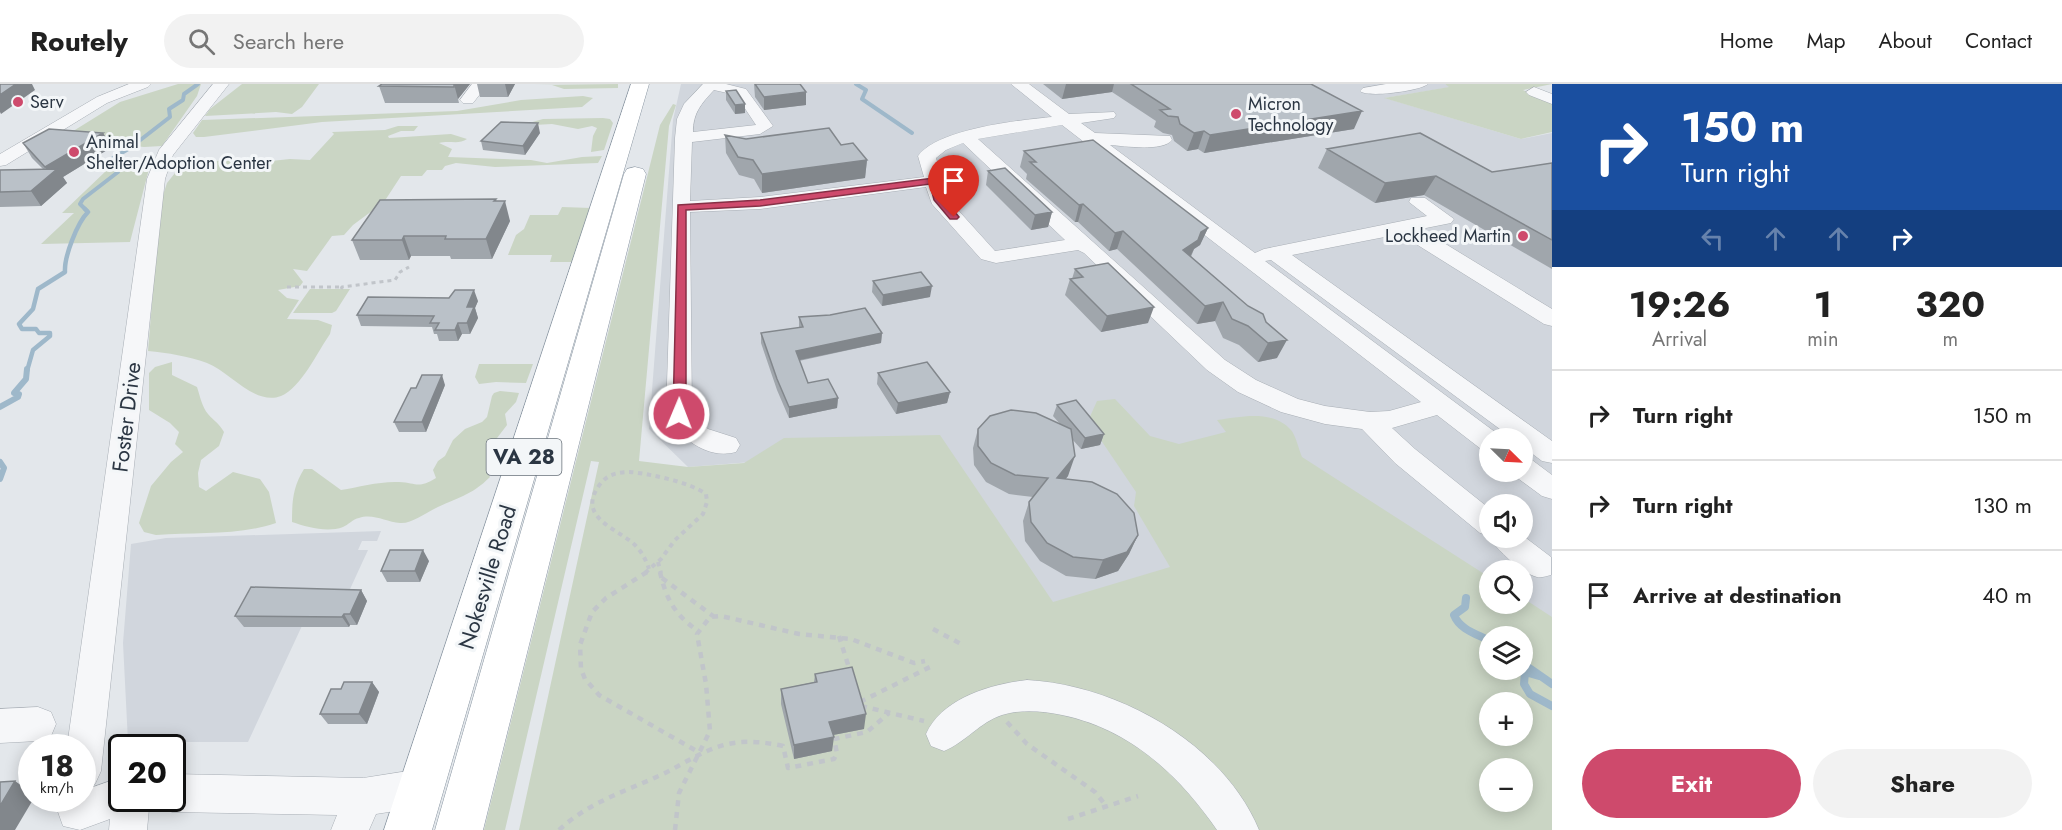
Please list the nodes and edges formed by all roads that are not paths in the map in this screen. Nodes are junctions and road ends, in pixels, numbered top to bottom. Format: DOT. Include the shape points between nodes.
graph roads {
  1 [pos="143,84"];
  2 [pos="221,84"];
  3 [pos="480,84"];
  4 [pos="1020,84"];
  5 [pos="1420,84"];
  6 [pos="711,85"];
  7 [pos="1552,89"];
  8 [pos="1368,92"];
  9 [pos="647,95"];
  10 [pos="1552,99"];
  11 [pos="468,100"];
  12 [pos="1060,109"];
  13 [pos="1108,116"];
  14 [pos="966,137"];
  15 [pos="684,138"];
  16 [pos="1091,138"];
  17 [pos="1164,140"];
  18 [pos="0,162"];
  19 [pos="934,181"];
  20 [pos="1418,202"];
  21 [pos="615,203"];
  22 [pos="681,207"];
  23 [pos="1403,228"];
  24 [pos="1081,244"];
  25 [pos="1275,253"];
  26 [pos="1248,258"];
  27 [pos="1552,319"];
  28 [pos="1406,348"];
  29 [pos="1376,356"];
  30 [pos="1441,405"];
  31 [pos="1370,421"];
  32 [pos="1479,434"];
  33 [pos="727,445"];
  34 [pos="1552,454"];
  35 [pos="1533,474"];
  36 [pos="1550,486"];
  37 [pos="1479,516"];
  38 [pos="1518,548"];
  39 [pos="1540,566"];
  40 [pos="38,724"];
  41 [pos="0,726"];
  42 [pos="947,731"];
  43 [pos="87,734"];
  44 [pos="421,788"];
  45 [pos="186,795"];
  46 [pos="108,801"];
  47 [pos="130,812"];
  48 [pos="77,813"];
  49 [pos="356,813"];
  50 [pos="128,830"];
  51 [pos="408,830"];
  52 [pos="459,830"];
  53 [pos="1240,830"];
  1 -- 18 [label="street" via="102,100"];
  2 -- 43 [label="street, Foster Drive" via="165,154 156,179"];
  3 -- 11 [label="street"];
  4 -- 12 [label="street"];
  5 -- 8 [label="street"];
  6 -- 15 [label="street" via="687,111"];
  6 -- 15 [label="street" via="741,92 765,126"];
  7 -- 10 [label="street" via="1534,92"];
  9 -- 21 [label="highway, Nokesville Road / VA 28"];
  12 -- 13 [label="street"];
  12 -- 14 [label="street"];
  12 -- 16 [label="street"];
  14 -- 19 [label="street" via="928,154"];
  14 -- 24 [label="street"];
  15 -- 22 [label="street"];
  16 -- 17 [label="street"];
  16 -- 26 [label="street"];
  19 -- 22 [label="street" via="760,203"];
  19 -- 24 [label="street" via="939,200 988,255"];
  20 -- 23 [label="street" via="1444,219"];
  21 -- 44 [label="highway, Nokesville Road / VA 28"];
  21 -- 52 [label="highway, Nokesville Road / VA 28"];
  22 -- 33 [label="street" via="679,414 694,434"];
  23 -- 25 [label="street"];
  23 -- 27 [label="street"];
  24 -- 31 [label="street" via="1216,365 1247,386 1290,406"];
  25 -- 26 [label="street"];
  25 -- 28 [label="street"];
  26 -- 29 [label="street"];
  28 -- 29 [label="street"];
  28 -- 34 [label="street"];
  29 -- 30 [label="street"];
  30 -- 31 [label="street" via="1389,420"];
  30 -- 32 [label="street"];
  31 -- 37 [label="street" via="1405,456"];
  35 -- 36 [label="street"];
  38 -- 39 [label="street"];
  40 -- 41 [label="street"];
  42 -- 53 [label="street" via="960,717 1008,698 1039,696 1093,708 1151,734 1178,755"];
  44 -- 49 [label="street"];
  44 -- 51 [label="highway, Nokesville Road / VA 28"];
  45 -- 49 [label="street"];
  46 -- 48 [label="street"];
  47 -- 50 [label="street"];
}
